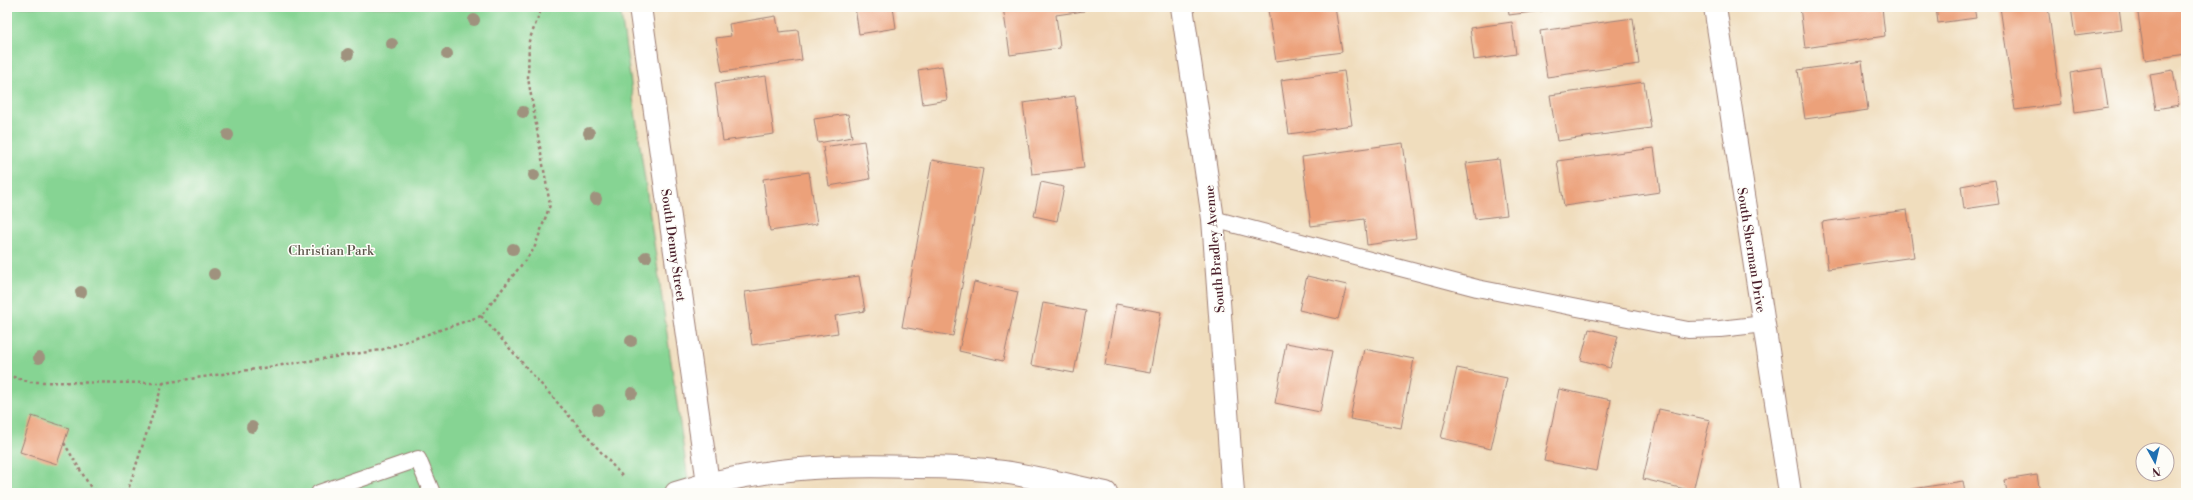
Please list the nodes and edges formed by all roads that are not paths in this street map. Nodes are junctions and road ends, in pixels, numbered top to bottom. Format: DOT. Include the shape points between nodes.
graph roads {
  1 [pos="640,7"];
  2 [pos="1182,7"];
  3 [pos="1715,7"];
  4 [pos="1213,219"];
  5 [pos="1764,324"];
  6 [pos="708,483"];
  7 [pos="319,493"];
  8 [pos="432,493"];
  9 [pos="676,493"];
  10 [pos="1106,493"];
  11 [pos="1233,493"];
  12 [pos="1790,493"];
  1 -- 6 [label="street, South Denny Street"];
  2 -- 4 [label="street, South Bradley Avenue"];
  3 -- 5 [label="street, South Sherman Drive"];
  4 -- 5 [label="lane" via="1477,288 1688,330"];
  4 -- 11 [label="street, South Bradley Avenue"];
  5 -- 12 [label="street, South Sherman Drive"];
  6 -- 9 [label="street"];
  6 -- 10 [label="street" via="798,468 866,465 1001,472"];
  7 -- 8 [label="lane" via="418,459"];
}
